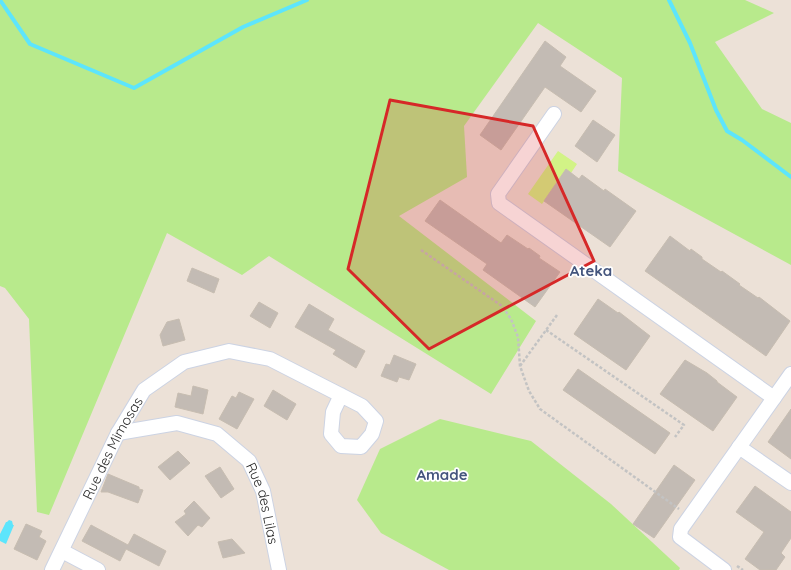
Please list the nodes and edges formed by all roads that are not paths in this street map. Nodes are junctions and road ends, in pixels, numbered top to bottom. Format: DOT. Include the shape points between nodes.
graph roads {
  1 [pos="554,114"];
  2 [pos="791,374"];
  3 [pos="341,395"];
  4 [pos="774,398"];
  5 [pos="118,433"];
  6 [pos="739,447"];
  7 [pos="791,483"];
  8 [pos="62,550"];
  9 [pos="52,570"];
  10 [pos="98,570"];
  11 [pos="279,570"];
  12 [pos="724,570"];
  1 -- 4 [label="street" via="498,194 499,204"];
  2 -- 4 [label="street"];
  3 -- 5 [label="street, Rue des Mimosas" via="270,358 228,351 184,362 144,390"];
  4 -- 6 [label="street"];
  5 -- 8 [label="street, Rue des Mimosas"];
  5 -- 11 [label="street, Rue des Lilas" via="177,423 217,434 249,461 263,491"];
  6 -- 7 [label="street"];
  6 -- 12 [label="street" via="681,529 680,537"];
  8 -- 9 [label="street, Rue des Mimosas"];
  8 -- 10 [label="street"];
}
